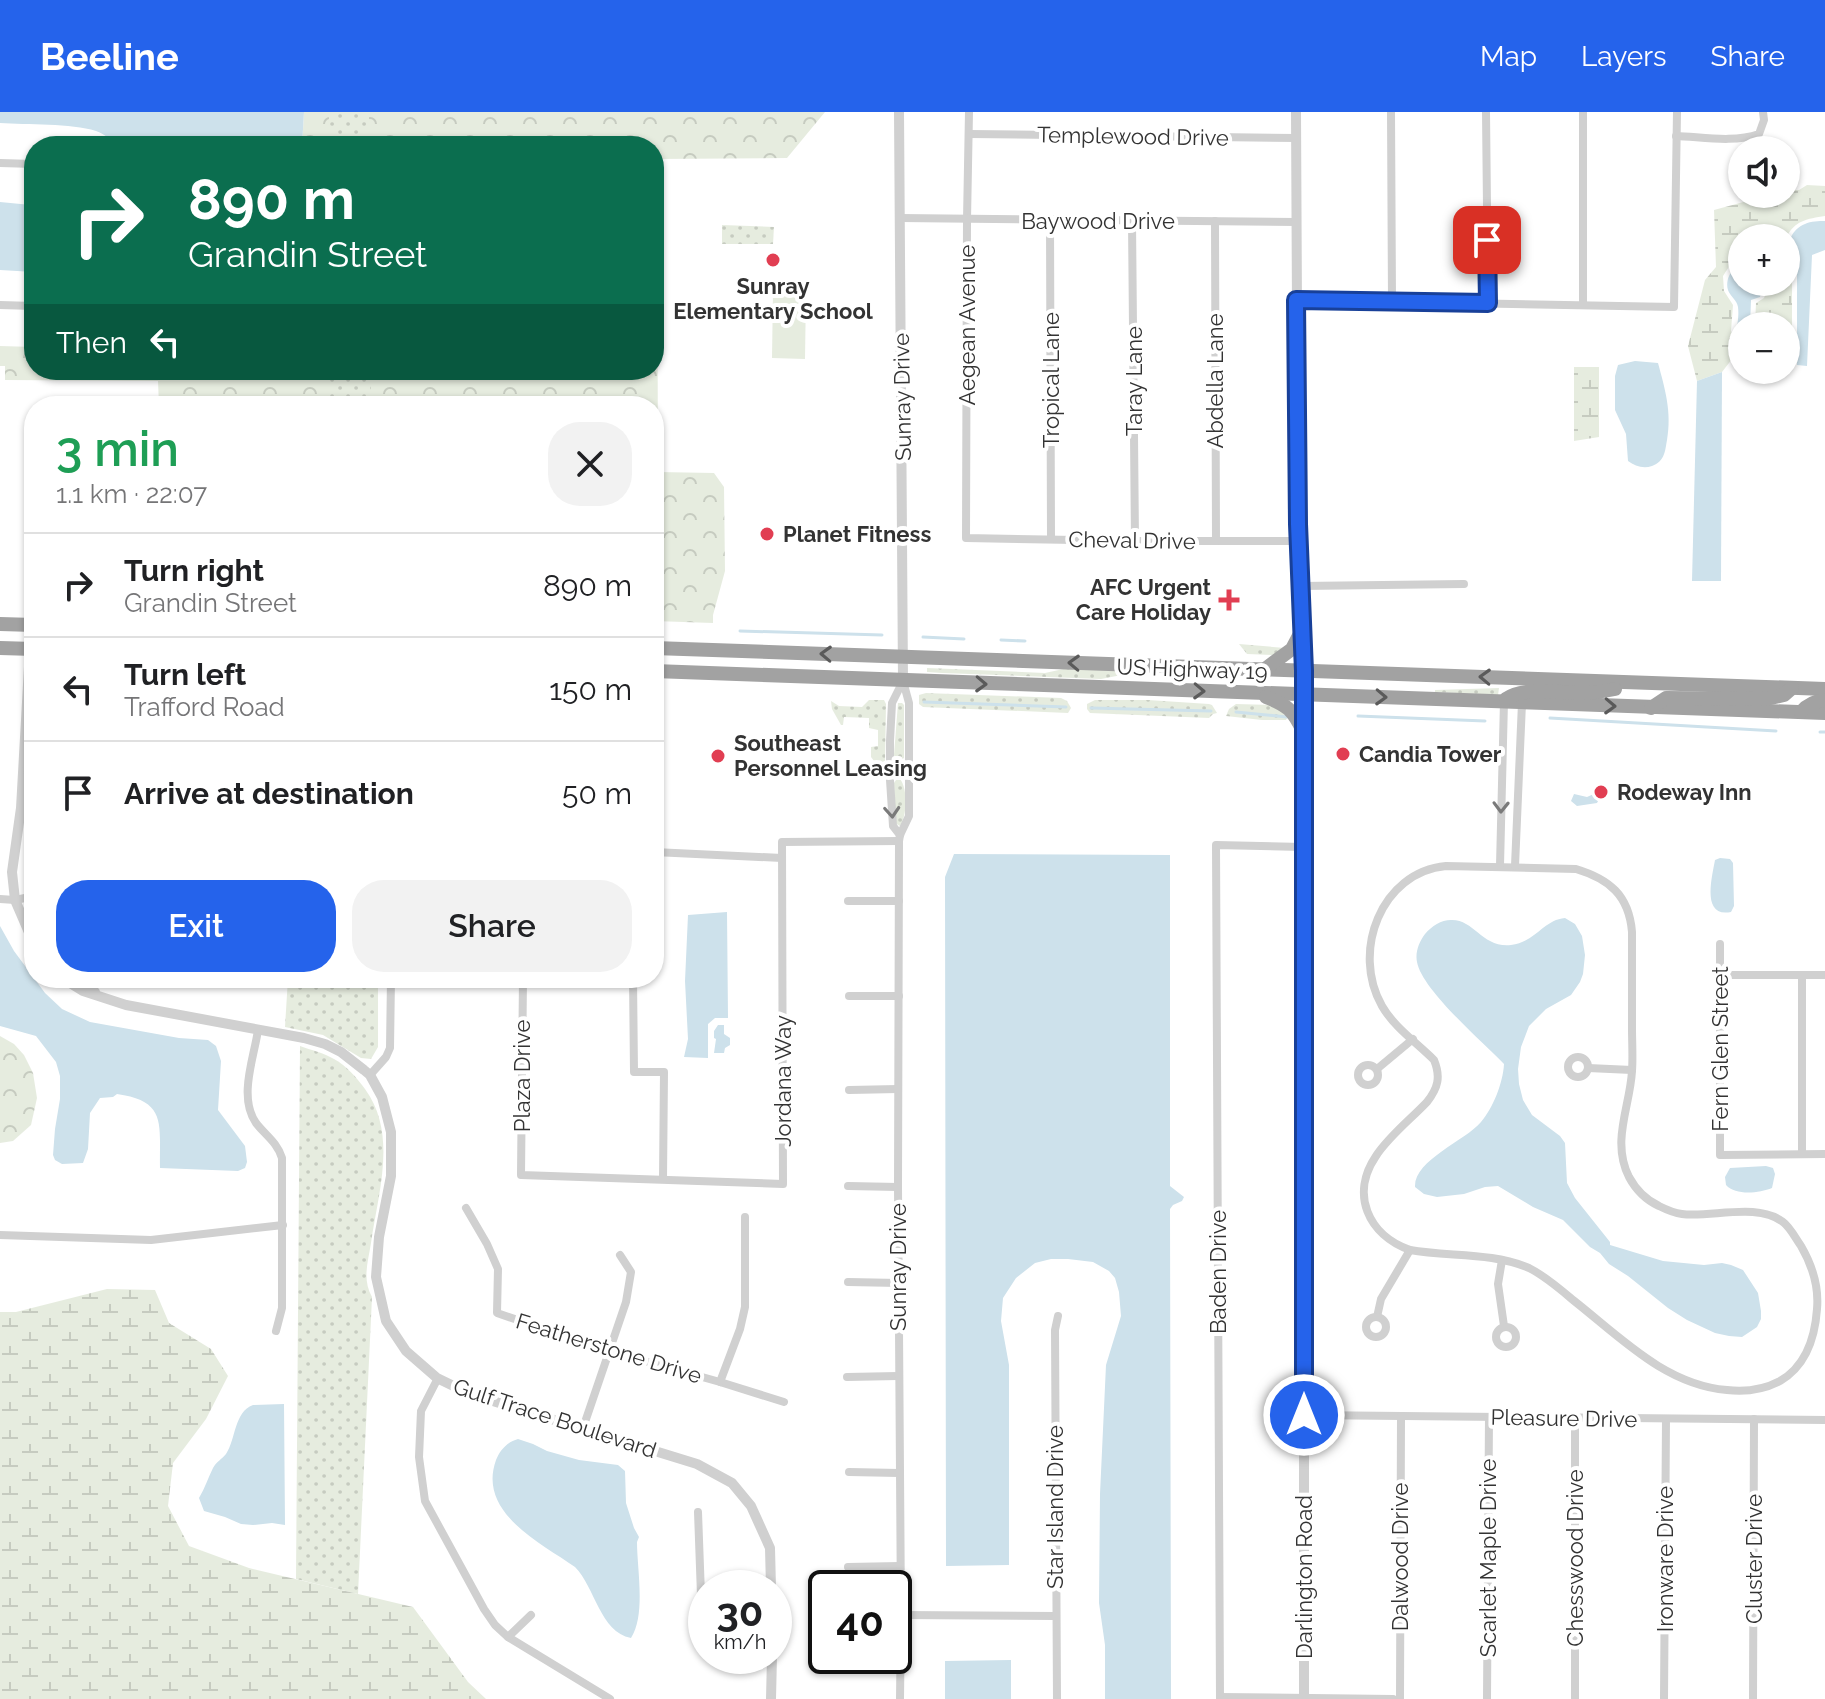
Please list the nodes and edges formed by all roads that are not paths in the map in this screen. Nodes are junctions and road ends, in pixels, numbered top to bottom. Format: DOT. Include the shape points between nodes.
graph roads {
  1 [pos="899,112"];
  2 [pos="969,112"];
  3 [pos="1296,112"];
  4 [pos="1391,112"];
  5 [pos="1486,112"];
  6 [pos="1583,112"];
  7 [pos="1677,112"];
  8 [pos="1763,112"];
  9 [pos="969,134"];
  10 [pos="1676,136"];
  11 [pos="1296,138"];
  12 [pos="0,163"];
  13 [pos="24,164"];
  14 [pos="900,218"];
  15 [pos="967,220"];
  16 [pos="1050,220"];
  17 [pos="1132,221"];
  18 [pos="1215,221"];
  19 [pos="1296,222"];
  20 [pos="1296,300"];
  21 [pos="1392,302"];
  22 [pos="1488,303"];
  23 [pos="0,305"];
  24 [pos="1583,305"];
  25 [pos="24,306"];
  26 [pos="966,538"];
  27 [pos="1051,539"];
  28 [pos="1135,541"];
  29 [pos="1216,541"];
  30 [pos="1298,541"];
  31 [pos="1464,584"];
  32 [pos="1301,586"];
  33 [pos="0,624"];
  34 [pos="24,625"];
  35 [pos="1302,630"];
  36 [pos="24,647"];
  37 [pos="0,648"];
  38 [pos="664,648"];
  39 [pos="904,657"];
  40 [pos="1264,669"];
  41 [pos="664,671"];
  42 [pos="1304,671"];
  43 [pos="903,681"];
  44 [pos="1647,684"];
  45 [pos="1793,688"];
  46 [pos="1825,689"];
  47 [pos="1258,693"];
  48 [pos="1303,695"];
  49 [pos="1825,700"];
  50 [pos="1504,701"];
  51 [pos="1522,703"];
  52 [pos="1650,708"];
  53 [pos="1801,712"];
  54 [pos="1825,713"];
  55 [pos="1303,731"];
  56 [pos="24,760"];
  57 [pos="900,838"];
  58 [pos="1500,845"];
  59 [pos="1516,845"];
  60 [pos="1303,847"];
  61 [pos="664,852"];
  62 [pos="782,858"];
  63 [pos="1500,866"];
  64 [pos="1515,866"];
  65 [pos="24,898"];
  66 [pos="0,899"];
  67 [pos="15,900"];
  68 [pos="848,901"];
  69 [pos="899,901"];
  70 [pos="24,921"];
  71 [pos="1720,944"];
  72 [pos="1720,975"];
  73 [pos="1802,975"];
  74 [pos="1825,975"];
  75 [pos="78,988"];
  76 [pos="90,988"];
  77 [pos="391,988"];
  78 [pos="523,988"];
  79 [pos="633,988"];
  80 [pos="849,996"];
  81 [pos="899,996"];
  82 [pos="104,998"];
  83 [pos="258,1030"];
  84 [pos="1413,1039"];
  85 [pos="1588,1068"];
  86 [pos="1377,1069"];
  87 [pos="1632,1070"];
  88 [pos="370,1075"];
  89 [pos="898,1089"];
  90 [pos="849,1090"];
  91 [pos="1802,1153"];
  92 [pos="1825,1154"];
  93 [pos="521,1175"];
  94 [pos="663,1179"];
  95 [pos="848,1186"];
  96 [pos="898,1187"];
  97 [pos="466,1208"];
  98 [pos="745,1217"];
  99 [pos="283,1225"];
  100 [pos="0,1235"];
  101 [pos="1410,1250"];
  102 [pos="620,1255"];
  103 [pos="1502,1260"];
  104 [pos="848,1282"];
  105 [pos="899,1283"];
  106 [pos="1058,1316"];
  107 [pos="1377,1317"];
  108 [pos="1504,1326"];
  109 [pos="276,1331"];
  110 [pos="609,1351"];
  111 [pos="898,1376"];
  112 [pos="847,1377"];
  113 [pos="438,1378"];
  114 [pos="720,1382"];
  115 [pos="784,1402"];
  116 [pos="1304,1415"];
  117 [pos="1401,1416"];
  118 [pos="1489,1417"];
  119 [pos="1575,1417"];
  120 [pos="1666,1419"];
  121 [pos="1754,1419"];
  122 [pos="1825,1420"];
  123 [pos="583,1428"];
  124 [pos="849,1472"];
  125 [pos="899,1473"];
  126 [pos="698,1512"];
  127 [pos="900,1566"];
  128 [pos="848,1567"];
  129 [pos="700,1570"];
  130 [pos="771,1570"];
  131 [pos="900,1570"];
  132 [pos="531,1615"];
  133 [pos="912,1615"];
  134 [pos="1056,1616"];
  135 [pos="508,1637"];
  136 [pos="772,1674"];
  137 [pos="900,1674"];
  138 [pos="1220,1698"];
  139 [pos="1304,1698"];
  140 [pos="610,1699"];
  141 [pos="771,1699"];
  142 [pos="900,1699"];
  143 [pos="1057,1699"];
  144 [pos="1393,1699"];
  145 [pos="1400,1699"];
  146 [pos="1487,1699"];
  147 [pos="1575,1699"];
  148 [pos="1664,1699"];
  149 [pos="1753,1699"];
  1 -- 14 [label="street, Sunray Drive"];
  2 -- 9 [label="street, Aegean Avenue"];
  3 -- 11 [label="street, Darlington Road"];
  4 -- 21 [label="street"];
  5 -- 22 [label="street"];
  6 -- 24 [label="street"];
  7 -- 10 [label="street"];
  8 -- 10 [label="street" via="1759,134"];
  9 -- 11 [label="street, Templewood Drive"];
  9 -- 15 [label="street, Aegean Avenue"];
  10 -- 24 [label="street" via="1674,307"];
  11 -- 19 [label="street, Darlington Road"];
  12 -- 13 [label="street"];
  14 -- 15 [label="street, Baywood Drive"];
  14 -- 39 [label="street, Sunray Drive"];
  15 -- 16 [label="street, Baywood Drive"];
  15 -- 26 [label="street, Aegean Avenue"];
  16 -- 17 [label="street, Baywood Drive"];
  16 -- 27 [label="street, Tropical Lane"];
  17 -- 18 [label="street, Baywood Drive"];
  17 -- 28 [label="street, Taray Lane"];
  18 -- 19 [label="street, Baywood Drive"];
  18 -- 29 [label="street, Abdella Lane"];
  19 -- 20 [label="street, Darlington Road"];
  20 -- 21 [label="street"];
  20 -- 30 [label="street, Darlington Road"];
  21 -- 22 [label="street"];
  22 -- 24 [label="street"];
  23 -- 25 [label="street"];
  26 -- 27 [label="street, Cheval Drive"];
  27 -- 28 [label="street, Cheval Drive"];
  28 -- 29 [label="street, Cheval Drive"];
  29 -- 30 [label="street, Cheval Drive"];
  30 -- 32 [label="street, Darlington Road"];
  31 -- 32 [label="street"];
  32 -- 35 [label="street, Darlington Road"];
  33 -- 34 [label="highway"];
  35 -- 40 [label="highway" via="1292,649"];
  35 -- 42 [label="street, Darlington Road"];
  36 -- 37 [label="highway"];
  39 -- 38 [label="highway, US Highway 19, one-way"];
  40 -- 39 [label="highway, US Highway 19, one-way"];
  39 -- 43 [label="street, Sunray Drive"];
  40 -- 42 [label="highway, US Highway 19"];
  41 -- 43 [label="highway, US Highway 19"];
  44 -- 42 [label="highway, US Highway 19, one-way"];
  42 -- 48 [label="street, Darlington Road"];
  43 -- 47 [label="highway, US Highway 19, one-way"];
  43 -- 57 [label="street, Sunray Drive" via="909,703 909,816"];
  43 -- 57 [label="street, Sunray Drive, one-way" via="892,703 890,741 893,826"];
  44 -- 45 [label="highway, US Highway 19"];
  44 -- 50 [label="highway" via="1587,693 1521,693"];
  45 -- 46 [label="highway, US Highway 19"];
  45 -- 52 [label="highway" via="1776,698 1666,698"];
  47 -- 48 [label="highway, US Highway 19"];
  47 -- 55 [label="highway" via="1283,704"];
  48 -- 50 [label="highway, US Highway 19, one-way"];
  48 -- 55 [label="street, Darlington Road"];
  49 -- 53 [label="highway"];
  50 -- 51 [label="highway, US Highway 19"];
  50 -- 58 [label="street, one-way"];
  51 -- 52 [label="highway, US Highway 19, one-way"];
  51 -- 59 [label="street"];
  52 -- 53 [label="highway, US Highway 19"];
  53 -- 54 [label="highway, US Highway 19"];
  55 -- 60 [label="street, Darlington Road"];
  56 -- 67 [label="street" via="12,872"];
  57 -- 62 [label="street" via="782,842"];
  57 -- 69 [label="street, Sunray Drive"];
  58 -- 59 [label="street"];
  58 -- 63 [label="street"];
  59 -- 64 [label="street"];
  60 -- 116 [label="street, Darlington Road"];
  60 -- 138 [label="street, Baden Drive" via="1216,845"];
  61 -- 62 [label="street"];
  62 -- 94 [label="street, Jordana Way" via="783,1184"];
  63 -- 64 [label="street"];
  63 -- 84 [label="street" via="1427,870 1398,888 1382,907 1371,941 1372,979 1383,1007"];
  64 -- 87 [label="street" via="1597,875 1623,900 1632,928"];
  65 -- 67 [label="street"];
  66 -- 67 [label="street"];
  67 -- 70 [label="street"];
  68 -- 69 [label="street"];
  69 -- 81 [label="street, Sunray Drive"];
  71 -- 72 [label="street, Fern Glen Street"];
  72 -- 73 [label="street"];
  72 -- 91 [label="street, Fern Glen Street" via="1720,1155"];
  73 -- 74 [label="street"];
  73 -- 91 [label="street"];
  75 -- 82 [label="street, Gulf Trace Boulevard"];
  76 -- 82 [label="street, Gulf Trace Boulevard"];
  77 -- 88 [label="street" via="390,1048"];
  78 -- 93 [label="street, Plaza Drive"];
  79 -- 94 [label="street" via="634,1072 664,1072"];
  80 -- 81 [label="street"];
  81 -- 89 [label="street, Sunray Drive"];
  82 -- 83 [label="street, Gulf Trace Boulevard"];
  83 -- 88 [label="street, Gulf Trace Boulevard" via="325,1044"];
  83 -- 99 [label="street" via="248,1099 256,1123 282,1158"];
  84 -- 86 [label="street"];
  84 -- 101 [label="street" via="1434,1060 1437,1086 1373,1159 1364,1192 1374,1225"];
  85 -- 87 [label="street"];
  87 -- 103 [label="street" via="1621,1141 1630,1179 1646,1198 1675,1213 1752,1212 1783,1222 1805,1253 1815,1280 1816,1321 1808,1352 1785,1378 1762,1389 1702,1386 1655,1363 1537,1273"];
  88 -- 113 [label="street, Gulf Trace Boulevard" via="389,1118 392,1149 376,1277 386,1321 406,1351"];
  89 -- 90 [label="street"];
  89 -- 96 [label="street, Sunray Drive"];
  91 -- 92 [label="street"];
  93 -- 94 [label="street, Jordana Way"];
  95 -- 96 [label="street"];
  96 -- 105 [label="street, Sunray Drive"];
  97 -- 110 [label="street, Featherstone Drive" via="498,1269 497,1313"];
  98 -- 114 [label="street" via="745,1307"];
  99 -- 100 [label="street" via="151,1240"];
  99 -- 109 [label="street" via="282,1308"];
  101 -- 103 [label="street"];
  101 -- 107 [label="street" via="1381,1299"];
  102 -- 110 [label="street" via="631,1272"];
  103 -- 108 [label="street" via="1498,1284"];
  104 -- 105 [label="street"];
  105 -- 111 [label="street, Sunray Drive"];
  106 -- 134 [label="street, Star Island Drive"];
  110 -- 114 [label="street, Featherstone Drive"];
  110 -- 123 [label="street"];
  111 -- 112 [label="street"];
  111 -- 125 [label="street, Sunray Drive"];
  113 -- 123 [label="street, Gulf Trace Boulevard" via="470,1394"];
  113 -- 135 [label="street" via="421,1411 419,1457 425,1501 484,1609"];
  114 -- 115 [label="street, Featherstone Drive"];
  116 -- 117 [label="street, Pleasure Drive"];
  116 -- 139 [label="street, Darlington Road"];
  117 -- 118 [label="street, Pleasure Drive"];
  117 -- 145 [label="street, Dalwood Drive"];
  118 -- 119 [label="street, Pleasure Drive"];
  118 -- 146 [label="street, Scarlet Maple Drive"];
  119 -- 120 [label="street, Pleasure Drive"];
  119 -- 147 [label="street, Chesswood Drive"];
  120 -- 121 [label="street, Pleasure Drive"];
  120 -- 148 [label="street, Ironware Drive"];
  121 -- 122 [label="street, Pleasure Drive"];
  121 -- 149 [label="street, Cluster Drive"];
  123 -- 130 [label="street, Gulf Trace Boulevard" via="697,1464 732,1483 751,1506 770,1548"];
  124 -- 125 [label="street"];
  125 -- 127 [label="street, Sunray Drive"];
  126 -- 129 [label="street"];
  127 -- 128 [label="street"];
  127 -- 131 [label="street, Sunray Drive"];
  132 -- 135 [label="street"];
  133 -- 134 [label="street"];
  134 -- 143 [label="street, Star Island Drive"];
  135 -- 140 [label="street"];
  136 -- 141 [label="street"];
  137 -- 142 [label="street, Sunray Drive"];
  138 -- 139 [label="street"];
  139 -- 144 [label="street"];
}
